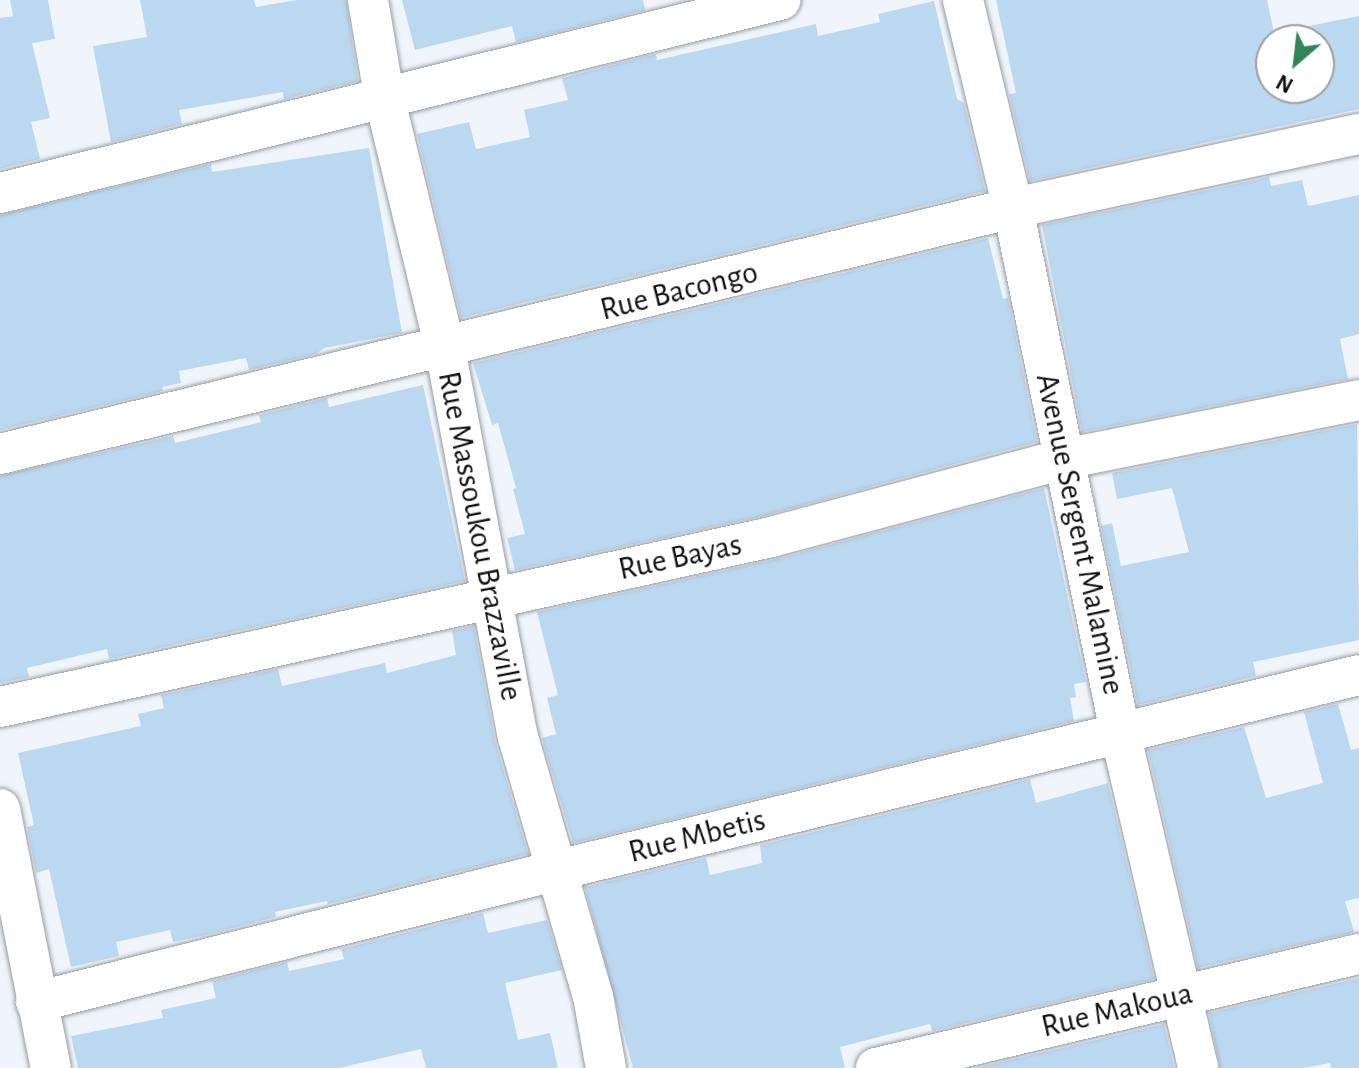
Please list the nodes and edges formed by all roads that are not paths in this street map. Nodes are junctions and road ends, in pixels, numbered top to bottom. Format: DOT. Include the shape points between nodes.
graph roads {
  1 [pos="368,0"];
  2 [pos="780,0"];
  3 [pos="963,0"];
  4 [pos="384,96"];
  5 [pos="1359,134"];
  6 [pos="0,193"];
  7 [pos="1013,208"];
  8 [pos="445,348"];
  9 [pos="1359,400"];
  10 [pos="0,454"];
  11 [pos="1064,459"];
  12 [pos="491,598"];
  13 [pos="1359,675"];
  14 [pos="0,707"];
  15 [pos="1120,732"];
  16 [pos="0,809"];
  17 [pos="558,870"];
  18 [pos="1359,954"];
  19 [pos="1180,995"];
  20 [pos="36,1002"];
  21 [pos="51,1068"];
  22 [pos="606,1068"];
  23 [pos="876,1068"];
  24 [pos="1198,1068"];
  1 -- 4 [label="street, Rue Massoukou Brazzaville"];
  2 -- 4 [label="street"];
  3 -- 7 [label="street, Avenue Sergent Malamine"];
  4 -- 6 [label="street"];
  4 -- 8 [label="street, Rue Massoukou Brazzaville"];
  5 -- 7 [label="street, Rue Bacongo"];
  7 -- 8 [label="street, Rue Bacongo"];
  7 -- 11 [label="street, Avenue Sergent Malamine"];
  8 -- 10 [label="street, Rue Bacongo"];
  8 -- 12 [label="street, Rue Massoukou Brazzaville"];
  9 -- 11 [label="street, Rue Bayas"];
  11 -- 12 [label="street, Rue Bayas" via="771,537"];
  11 -- 15 [label="street, Avenue Sergent Malamine"];
  12 -- 14 [label="street, Rue Bayas"];
  12 -- 17 [label="street, Rue Massoukou Brazzaville" via="518,737"];
  13 -- 15 [label="street, Rue Mbetis"];
  15 -- 17 [label="street, Rue Mbetis"];
  15 -- 19 [label="street, Avenue Sergent Malamine"];
  16 -- 20 [label="street"];
  17 -- 20 [label="street, Rue Mbetis"];
  17 -- 22 [label="street, Rue Massoukou Brazzaville" via="593,996"];
  18 -- 19 [label="street, Rue Makoua"];
  19 -- 23 [label="street, Rue Makoua"];
  19 -- 24 [label="street, Avenue Sergent Malamine"];
  20 -- 21 [label="street"];
}
